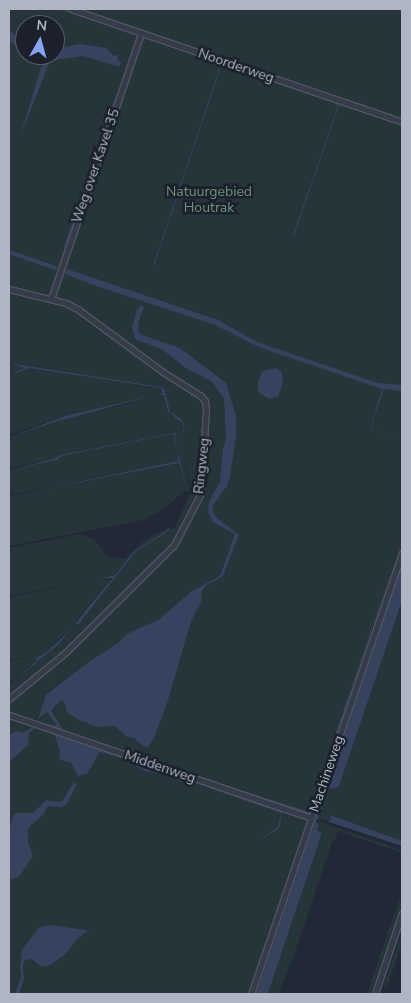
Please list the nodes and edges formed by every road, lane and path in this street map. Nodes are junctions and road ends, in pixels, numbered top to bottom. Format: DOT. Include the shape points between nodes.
graph roads {
  1 [pos="70,9"];
  2 [pos="141,33"];
  3 [pos="402,122"];
  4 [pos="9,289"];
  5 [pos="51,299"];
  6 [pos="402,554"];
  7 [pos="9,699"];
  8 [pos="9,715"];
  9 [pos="312,818"];
  10 [pos="402,913"];
  11 [pos="252,994"];
  12 [pos="375,994"];
  1 -- 2 [label="street, Noorderweg"];
  2 -- 3 [label="street, Noorderweg"];
  2 -- 5 [label="street, Weg over Kavel 35"];
  4 -- 5 [label="street"];
  5 -- 7 [label="street, Ringweg" via="79,310 204,400 201,491 172,547 66,652"];
  6 -- 9 [label="street, Machineweg"];
  8 -- 9 [label="street, Middenweg"];
  9 -- 11 [label="street, Machineweg"];
  10 -- 12 [label="street"];
}
